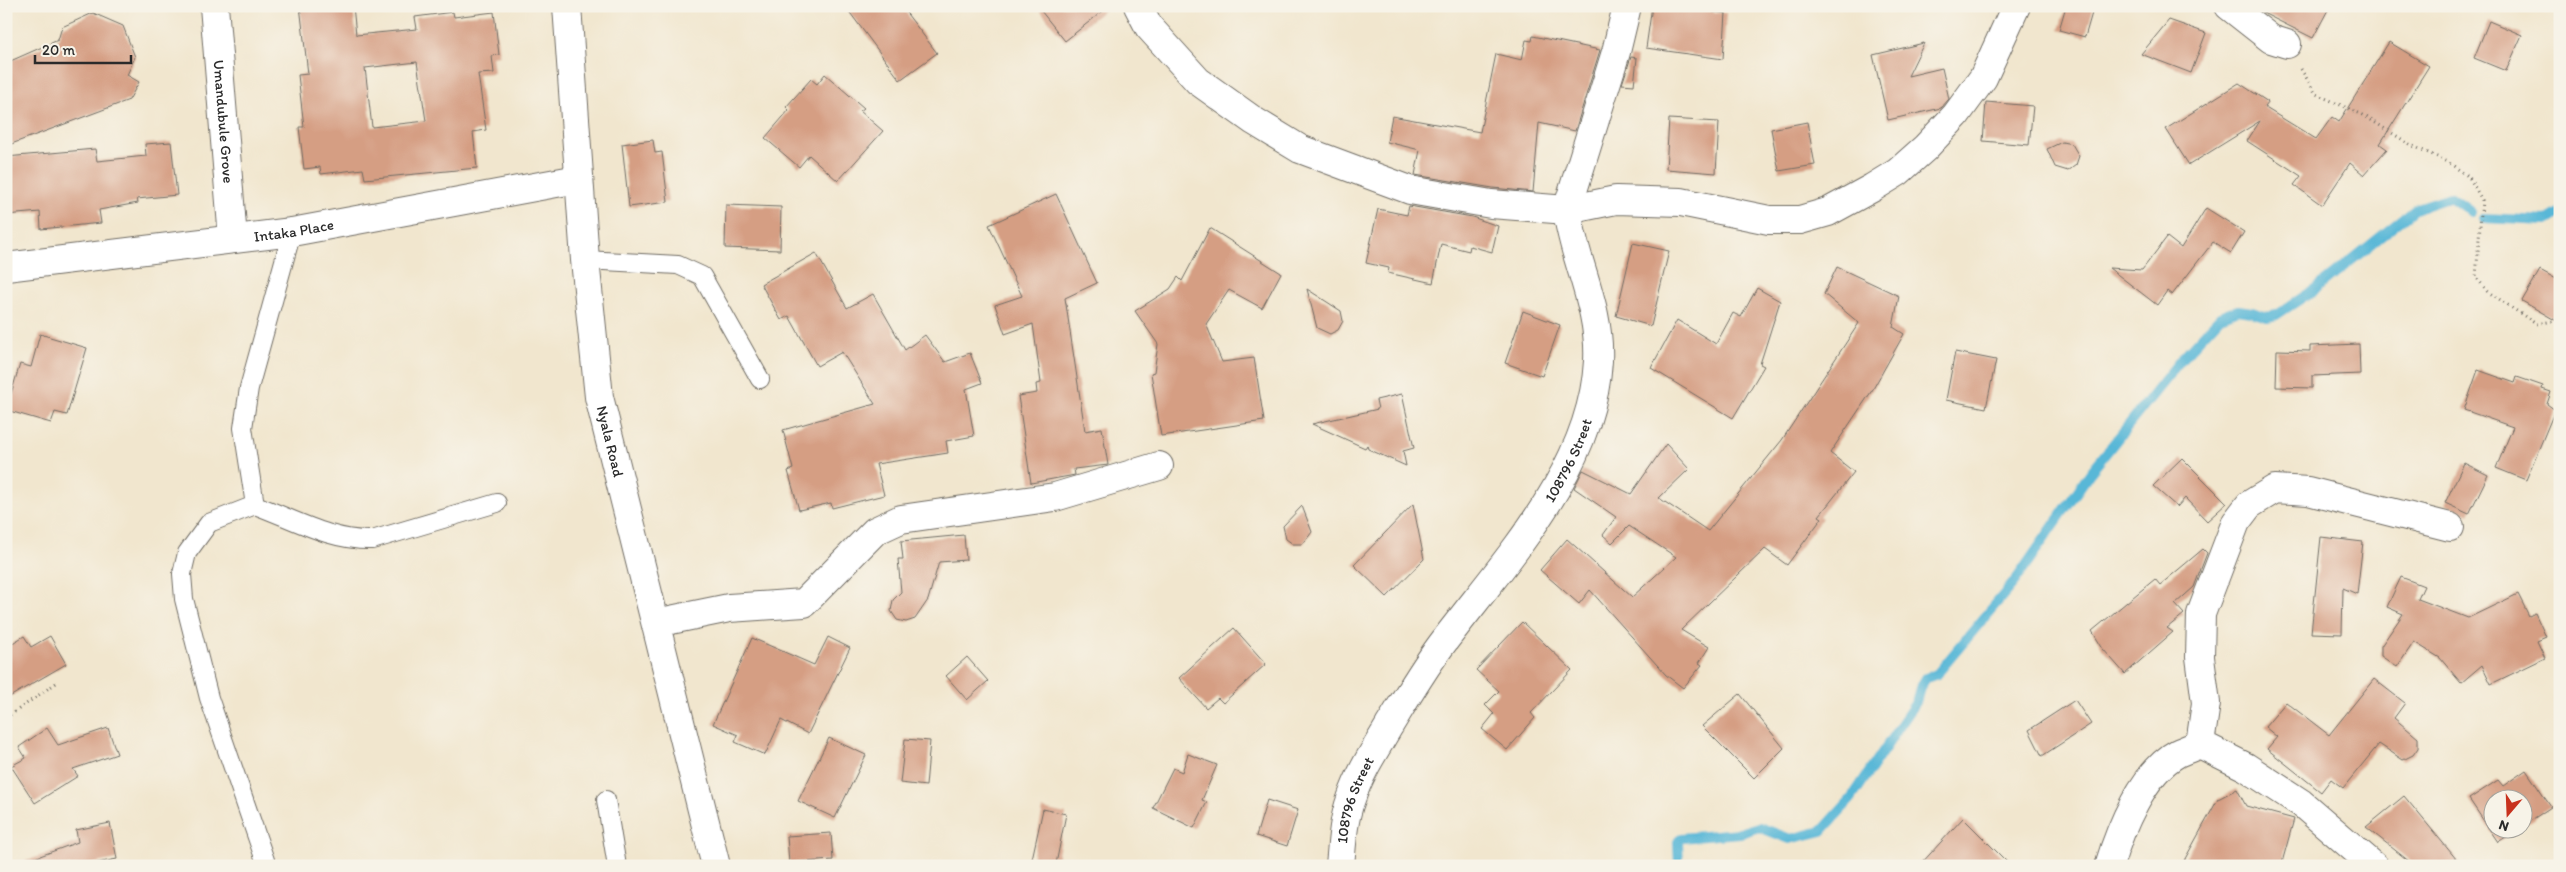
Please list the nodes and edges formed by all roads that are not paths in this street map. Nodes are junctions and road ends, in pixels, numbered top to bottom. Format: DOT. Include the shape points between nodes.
graph roads {
  1 [pos="214,6"];
  2 [pos="567,6"];
  3 [pos="1138,6"];
  4 [pos="1627,6"];
  5 [pos="2016,6"];
  6 [pos="2229,6"];
  7 [pos="2287,44"];
  8 [pos="578,179"];
  9 [pos="1567,210"];
  10 [pos="292,232"];
  11 [pos="233,238"];
  12 [pos="585,260"];
  13 [pos="6,267"];
  14 [pos="760,379"];
  15 [pos="1159,466"];
  16 [pos="497,504"];
  17 [pos="255,505"];
  18 [pos="2450,527"];
  19 [pos="656,623"];
  20 [pos="2200,744"];
  21 [pos="606,800"];
  22 [pos="267,866"];
  23 [pos="617,866"];
  24 [pos="716,866"];
  25 [pos="1340,866"];
  26 [pos="2109,866"];
  27 [pos="2374,866"];
  1 -- 11 [label="street, Umandubule Grove"];
  2 -- 8 [label="street, Nyala Road"];
  3 -- 9 [label="street" via="1149,27 1198,81 1300,149 1410,190 1491,204"];
  4 -- 9 [label="street, 108796 Street"];
  5 -- 9 [label="street" via="1983,78 1956,115 1898,172 1828,212 1800,220 1769,220 1681,202 1650,200 1616,200"];
  6 -- 7 [label="street" via="2271,39"];
  8 -- 10 [label="street, Intaka Place"];
  8 -- 12 [label="street, Nyala Road"];
  9 -- 25 [label="street, 108796 Street" via="1598,335 1595,386 1584,427 1557,489 1522,541 1443,642 1363,769 1350,801"];
  10 -- 11 [label="street, Intaka Place"];
  10 -- 17 [label="lane" via="249,388 243,428"];
  11 -- 13 [label="street, Intaka Place"];
  12 -- 14 [label="lane" via="678,265 702,276"];
  12 -- 19 [label="street, Nyala Road" via="599,397"];
  15 -- 19 [label="street" via="1055,497 901,519 876,531 804,603 729,608"];
  16 -- 17 [label="lane" via="372,540 352,540 314,530"];
  17 -- 22 [label="lane" via="209,523 187,553 182,574 184,599 209,698"];
  18 -- 20 [label="street" via="2308,491 2276,489 2249,505 2236,522 2201,614 2200,657 2206,703"];
  19 -- 24 [label="street, Nyala Road"];
  20 -- 26 [label="street" via="2177,754 2156,772 2139,794"];
  20 -- 27 [label="street" via="2246,767 2301,803"];
  21 -- 23 [label="lane"];
}
